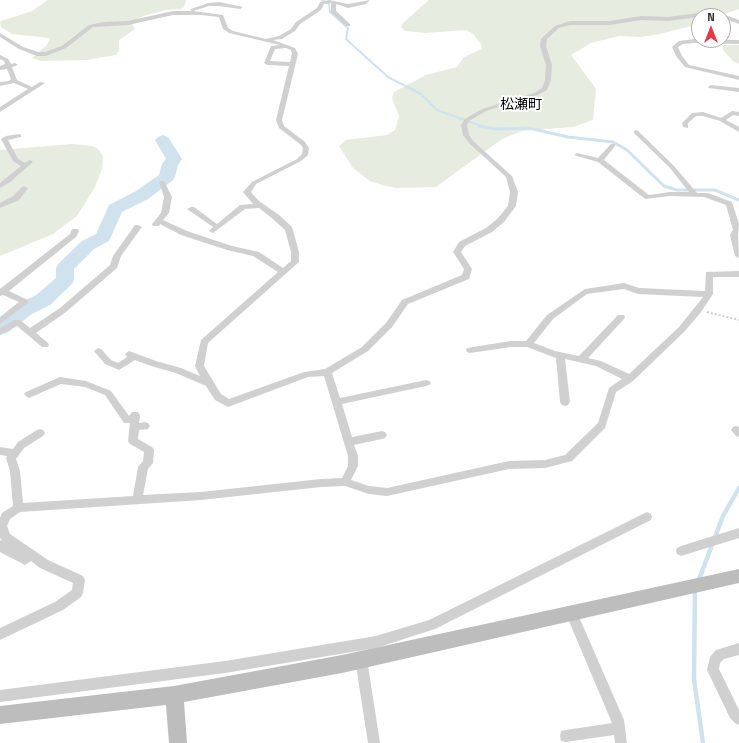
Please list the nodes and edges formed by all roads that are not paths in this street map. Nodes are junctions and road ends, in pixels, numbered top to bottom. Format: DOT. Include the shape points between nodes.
graph roads {
  1 [pos="367,0"];
  2 [pos="334,2"];
  3 [pos="240,7"];
  4 [pos="173,13"];
  5 [pos="736,14"];
  6 [pos="691,16"];
  7 [pos="731,17"];
  8 [pos="731,19"];
  9 [pos="739,22"];
  10 [pos="348,25"];
  11 [pos="0,36"];
  12 [pos="263,40"];
  13 [pos="739,42"];
  14 [pos="289,47"];
  15 [pos="0,57"];
  16 [pos="292,64"];
  17 [pos="15,65"];
  18 [pos="3,67"];
  19 [pos="739,78"];
  20 [pos="13,80"];
  21 [pos="42,83"];
  22 [pos="0,84"];
  23 [pos="711,87"];
  24 [pos="33,89"];
  25 [pos="739,90"];
  26 [pos="0,110"];
  27 [pos="0,114"];
  28 [pos="739,114"];
  29 [pos="8,115"];
  30 [pos="722,120"];
  31 [pos="686,127"];
  32 [pos="739,130"];
  33 [pos="636,132"];
  34 [pos="19,136"];
  35 [pos="613,145"];
  36 [pos="577,155"];
  37 [pos="600,160"];
  38 [pos="17,173"];
  39 [pos="162,182"];
  40 [pos="0,186"];
  41 [pos="696,195"];
  42 [pos="0,206"];
  43 [pos="260,206"];
  44 [pos="191,209"];
  45 [pos="138,227"];
  46 [pos="75,231"];
  47 [pos="739,256"];
  48 [pos="283,272"];
  49 [pos="739,274"];
  50 [pos="2,292"];
  51 [pos="709,294"];
  52 [pos="621,317"];
  53 [pos="0,321"];
  54 [pos="0,332"];
  55 [pos="30,333"];
  56 [pos="528,344"];
  57 [pos="45,345"];
  58 [pos="470,350"];
  59 [pos="98,351"];
  60 [pos="560,355"];
  61 [pos="581,360"];
  62 [pos="327,372"];
  63 [pos="630,379"];
  64 [pos="209,383"];
  65 [pos="426,383"];
  66 [pos="29,394"];
  67 [pos="336,402"];
  68 [pos="565,402"];
  69 [pos="135,420"];
  70 [pos="145,426"];
  71 [pos="40,434"];
  72 [pos="382,435"];
  73 [pos="349,442"];
  74 [pos="0,451"];
  75 [pos="15,453"];
  76 [pos="345,482"];
  77 [pos="137,500"];
  78 [pos="18,508"];
  79 [pos="647,517"];
  80 [pos="739,533"];
  81 [pos="0,545"];
  82 [pos="681,551"];
  83 [pos="31,554"];
  84 [pos="739,576"];
  85 [pos="572,614"];
  86 [pos="0,634"];
  87 [pos="739,649"];
  88 [pos="361,660"];
  89 [pos="174,695"];
  90 [pos="0,696"];
  91 [pos="0,715"];
  92 [pos="739,719"];
  93 [pos="619,728"];
  94 [pos="566,736"];
  95 [pos="178,743"];
  96 [pos="374,743"];
  97 [pos="621,743"];
  1 -- 2 [label="street" via="348,6"];
  2 -- 10 [label="street" via="333,11"];
  2 -- 12 [label="street" via="325,2 280,38"];
  3 -- 4 [label="street" via="214,4 196,10"];
  4 -- 11 [label="street" via="128,23 91,26 64,47 46,54 36,54"];
  4 -- 12 [label="street" via="221,16 226,29 231,32"];
  5 -- 7 [label="street"];
  6 -- 62 [label="street" via="668,19 641,18 610,23 570,23 557,27 548,35 544,39 549,65 545,89 484,110 467,120 464,125 471,142 509,176 514,192 512,206 501,220 489,230 462,244 457,252 468,269 466,278 405,302 389,325 365,349"];
  8 -- 9 [label="street"];
  12 -- 14 [label="street"];
  13 -- 19 [label="street" via="694,40 681,42 675,47 687,66"];
  14 -- 16 [label="street" via="295,54"];
  14 -- 16 [label="street" via="273,47 267,63"];
  15 -- 18 [label="street" via="8,64"];
  16 -- 43 [label="street" via="279,120 281,127 306,148 305,155 254,183 247,192"];
  17 -- 18 [label="street"];
  18 -- 20 [label="street" via="10,68"];
  20 -- 22 [label="street"];
  20 -- 24 [label="street"];
  21 -- 24 [label="street"];
  23 -- 25 [label="street"];
  24 -- 26 [label="street"];
  27 -- 29 [label="street"];
  28 -- 30 [label="street" via="732,113"];
  30 -- 31 [label="street" via="694,114 685,123"];
  30 -- 32 [label="street"];
  33 -- 41 [label="street"];
  34 -- 38 [label="street" via="4,139 15,160 28,164"];
  35 -- 37 [label="street"];
  36 -- 37 [label="street"];
  37 -- 41 [label="street" via="648,197 670,194"];
  38 -- 40 [label="street"];
  38 -- 42 [label="street" via="18,182 27,188 16,198"];
  39 -- 48 [label="street" via="168,197 165,213 157,223 230,248 256,254"];
  41 -- 47 [label="street" via="705,195 729,204 737,230 734,235"];
  43 -- 44 [label="street" via="243,207 215,229"];
  43 -- 48 [label="street" via="289,229 296,252 294,262"];
  45 -- 55 [label="street" via="117,256 114,266 63,310"];
  46 -- 50 [label="street"];
  48 -- 64 [label="street" via="204,342 199,366"];
  49 -- 51 [label="street" via="710,274"];
  50 -- 53 [label="street" via="25,302"];
  51 -- 56 [label="street" via="638,291 624,286 585,292 550,317"];
  51 -- 63 [label="street" via="682,329"];
  52 -- 61 [label="street"];
  54 -- 55 [label="street" via="17,322"];
  55 -- 57 [label="street"];
  56 -- 58 [label="street"];
  56 -- 60 [label="street"];
  59 -- 64 [label="street" via="108,362 119,367 132,355"];
  60 -- 61 [label="street"];
  60 -- 68 [label="street"];
  61 -- 63 [label="street" via="598,364"];
  62 -- 64 [label="street" via="308,374 228,403 218,397"];
  62 -- 67 [label="street"];
  63 -- 76 [label="street" via="612,390 602,425 568,458 545,464 509,465 387,492 369,490"];
  65 -- 67 [label="street"];
  66 -- 69 [label="street" via="60,380 86,384 108,393 127,420"];
  67 -- 73 [label="street"];
  69 -- 70 [label="street"];
  69 -- 77 [label="street" via="133,441 149,450 148,463 144,467"];
  71 -- 75 [label="street" via="21,445"];
  72 -- 73 [label="street"];
  73 -- 76 [label="street" via="353,466"];
  74 -- 75 [label="street"];
  75 -- 78 [label="street" via="11,458 15,471"];
  76 -- 77 [label="street"];
  77 -- 78 [label="street"];
  78 -- 83 [label="street" via="6,516 2,526 5,536"];
  79 -- 90 [label="street" via="431,625 376,642 225,667"];
  80 -- 82 [label="street"];
  81 -- 83 [label="street" via="25,560"];
  83 -- 86 [label="street" via="44,564 79,580 78,593 59,606"];
  84 -- 85 [label="street"];
  85 -- 88 [label="street"];
  85 -- 93 [label="street" via="618,720"];
  87 -- 92 [label="street" via="720,654 714,661 713,670 734,714"];
  88 -- 89 [label="street"];
  88 -- 96 [label="street"];
  89 -- 91 [label="street"];
  89 -- 95 [label="street"];
  93 -- 94 [label="street"];
  93 -- 97 [label="street"];
}
